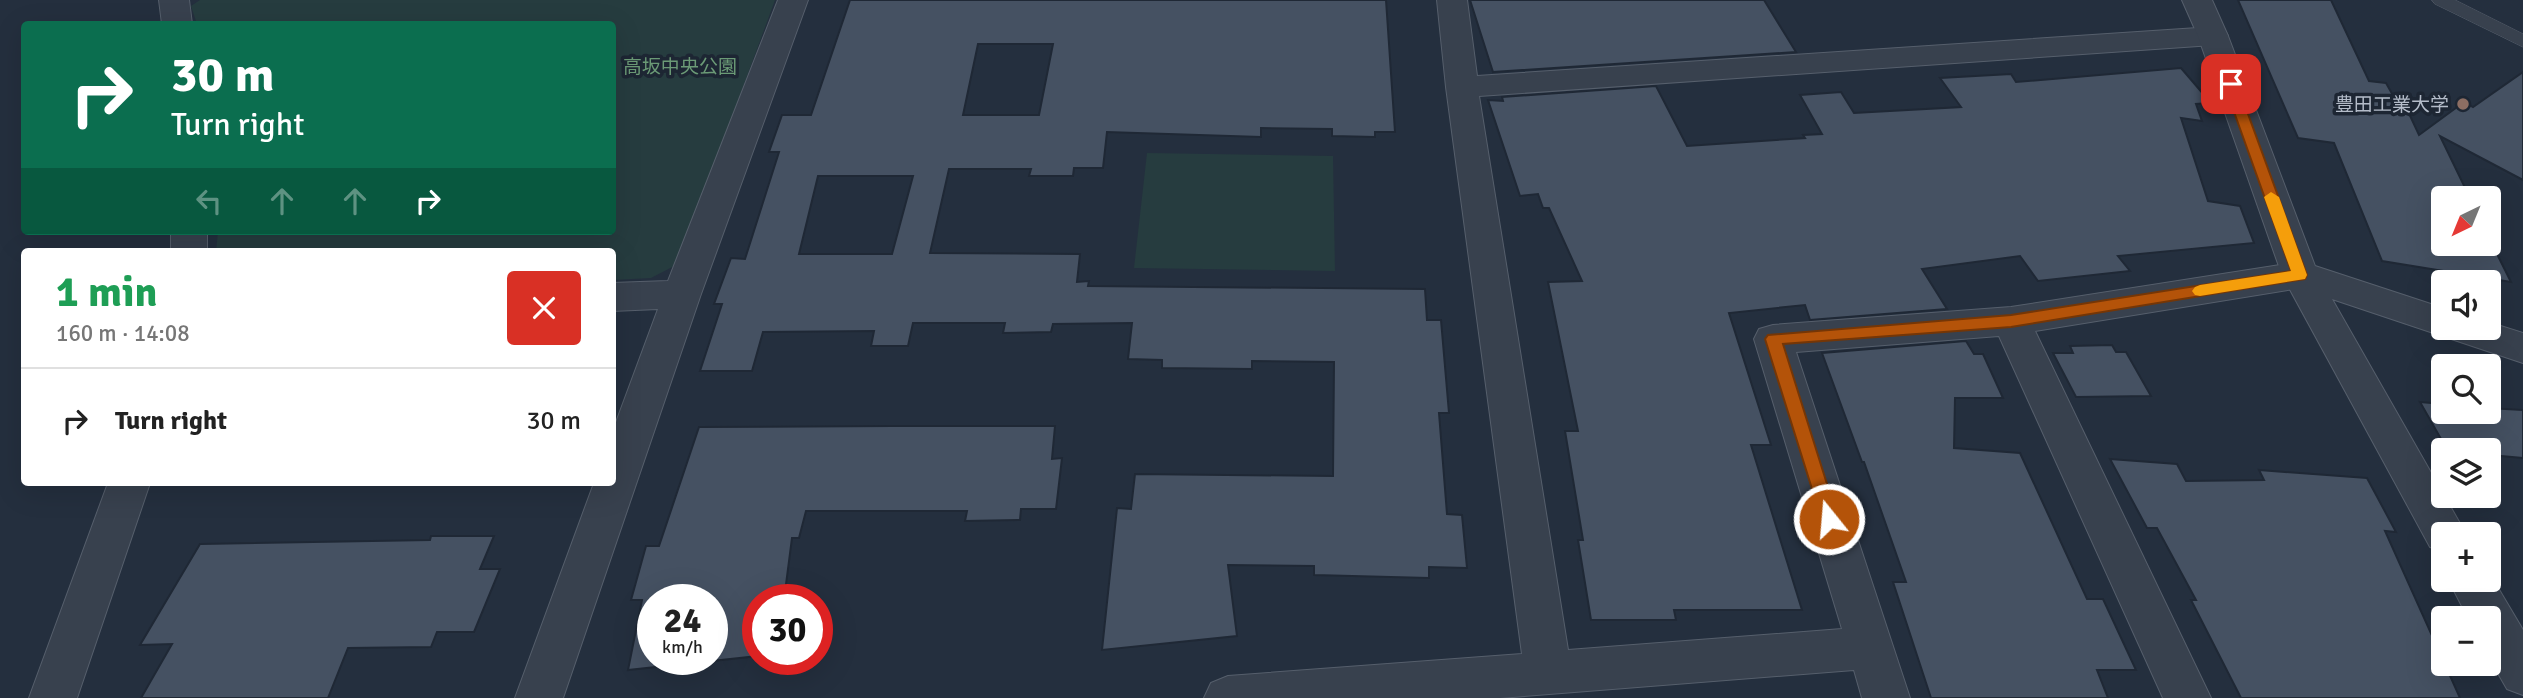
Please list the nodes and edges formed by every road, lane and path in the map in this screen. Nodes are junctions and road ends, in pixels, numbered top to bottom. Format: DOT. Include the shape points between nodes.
graph roads {
  1 [pos="174,0"];
  2 [pos="793,0"];
  3 [pos="1452,0"];
  4 [pos="2197,0"];
  5 [pos="2441,0"];
  6 [pos="177,21"];
  7 [pos="2213,36"];
  8 [pos="2523,41"];
  9 [pos="1462,87"];
  10 [pos="2300,275"];
  11 [pos="682,294"];
  12 [pos="616,297"];
  13 [pos="2431,318"];
  14 [pos="2011,321"];
  15 [pos="2499,340"];
  16 [pos="2523,348"];
  17 [pos="616,480"];
  18 [pos="128,486"];
  19 [pos="614,486"];
  20 [pos="2438,522"];
  21 [pos="2477,592"];
  22 [pos="1868,648"];
  23 [pos="1548,671"];
  24 [pos="2523,674"];
  25 [pos="54,698"];
  26 [pos="539,698"];
  27 [pos="1228,698"];
  28 [pos="1886,698"];
  29 [pos="2187,698"];
  1 -- 6 [label="street"];
  2 -- 11 [label="street"];
  3 -- 9 [label="street"];
  4 -- 7 [label="street"];
  5 -- 8 [label="lane"];
  7 -- 9 [label="street"];
  7 -- 10 [label="street"];
  9 -- 23 [label="street"];
  10 -- 13 [label="street"];
  10 -- 14 [label="street"];
  10 -- 20 [label="street"];
  11 -- 12 [label="street"];
  11 -- 17 [label="street"];
  14 -- 22 [label="street" via="1773,339"];
  14 -- 29 [label="street"];
  15 -- 16 [label="street"];
  18 -- 25 [label="street"];
  19 -- 26 [label="street"];
  21 -- 24 [label="street"];
  22 -- 23 [label="street"];
  22 -- 28 [label="street"];
  23 -- 27 [label="street"];
}
